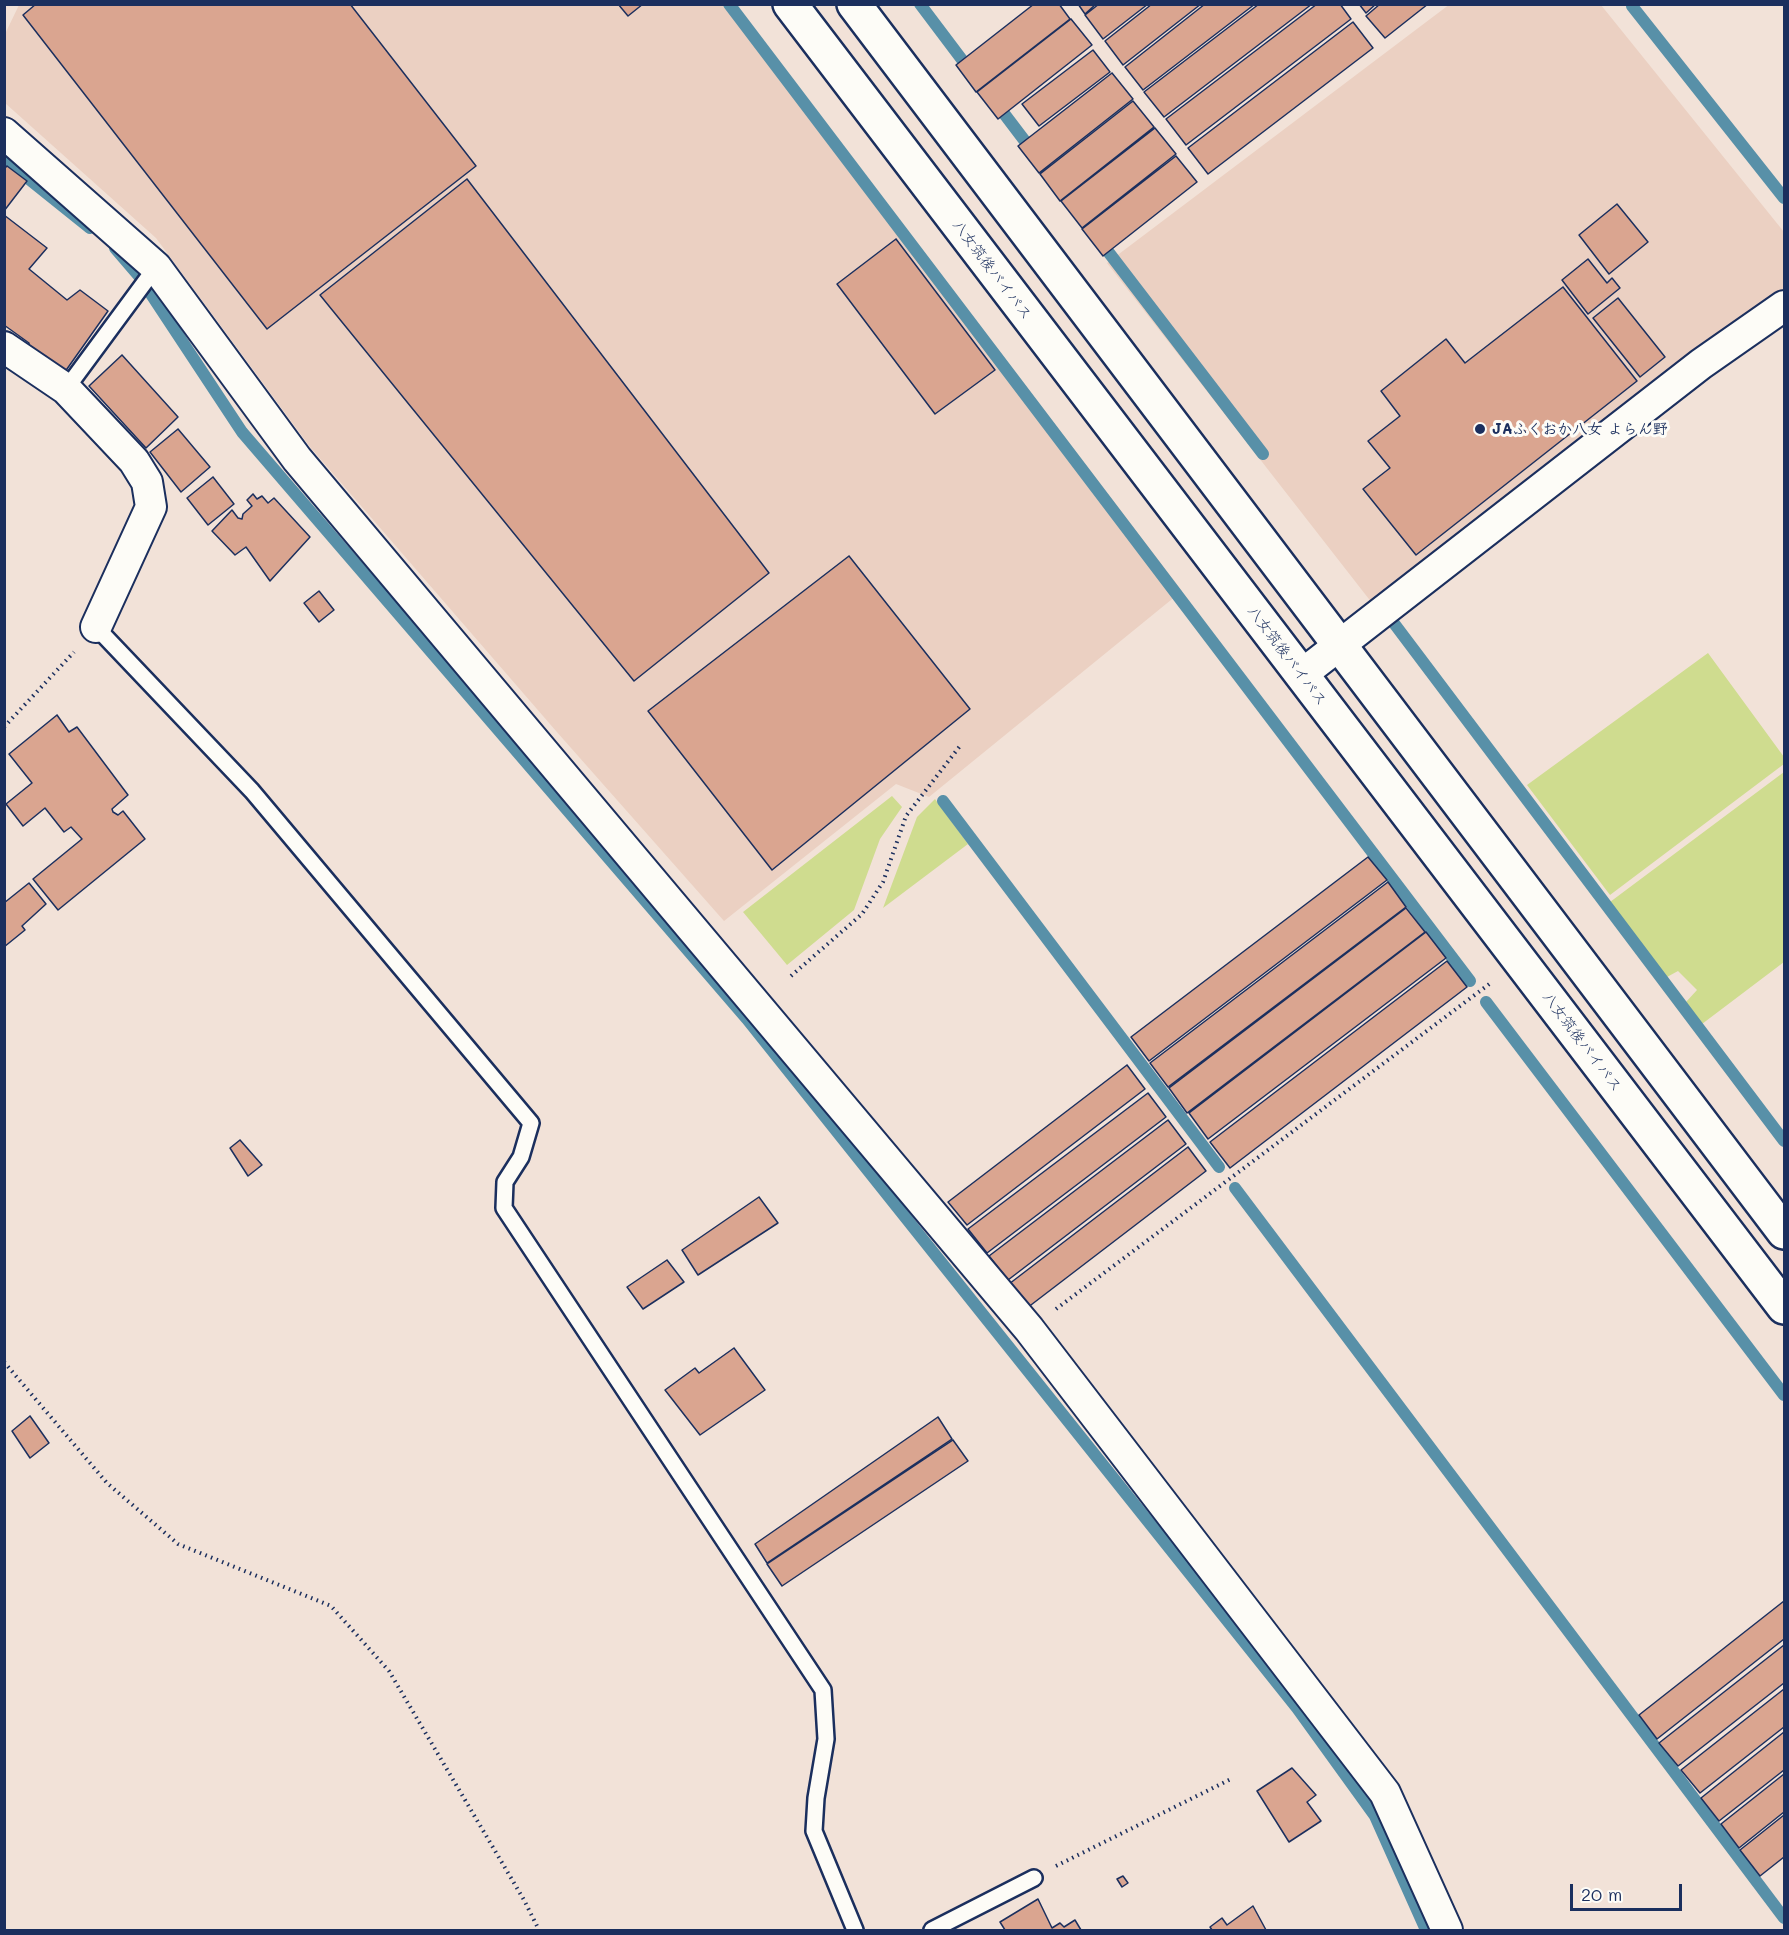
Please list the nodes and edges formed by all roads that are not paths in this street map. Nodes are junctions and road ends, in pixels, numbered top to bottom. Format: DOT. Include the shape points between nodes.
graph roads {
  1 [pos="790,4"];
  2 [pos="854,4"];
  3 [pos="4,133"];
  4 [pos="156,267"];
  5 [pos="1785,306"];
  6 [pos="4,347"];
  7 [pos="66,389"];
  8 [pos="96,627"];
  9 [pos="1340,644"];
  10 [pos="1301,675"];
  11 [pos="1785,1232"];
  12 [pos="1785,1307"];
  13 [pos="1034,1878"];
  14 [pos="855,1930"];
  15 [pos="932,1930"];
  16 [pos="1447,1930"];
  1 -- 10 [label="highway, 八女筑後バイパス"];
  2 -- 9 [label="highway"];
  3 -- 4 [label="street"];
  4 -- 7 [label="lane"];
  4 -- 16 [label="street" via="297,459 1029,1329 1385,1793"];
  5 -- 9 [label="street" via="1701,364"];
  6 -- 7 [label="street"];
  7 -- 8 [label="street" via="134,461 147,482 152,507"];
  8 -- 14 [label="lane" via="252,791 531,1123 522,1156 505,1182 504,1208 823,1690 826,1739 814,1831"];
  9 -- 10 [label="street"];
  9 -- 11 [label="highway"];
  10 -- 12 [label="highway, 八女筑後バイパス"];
  13 -- 15 [label="lane"];
}
